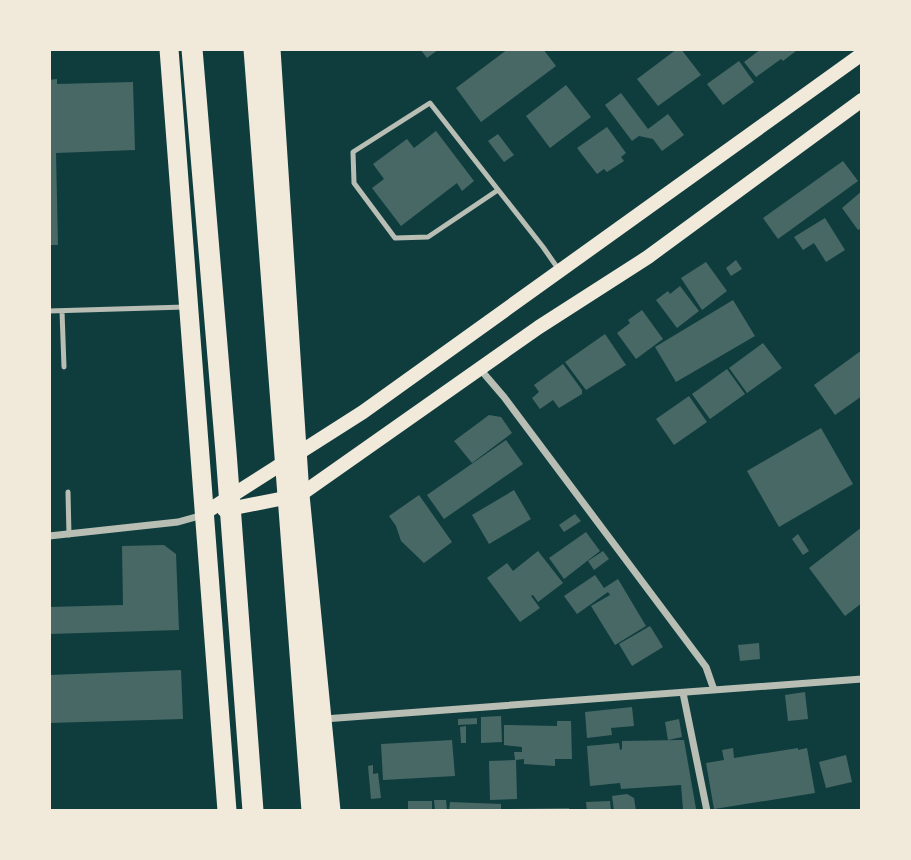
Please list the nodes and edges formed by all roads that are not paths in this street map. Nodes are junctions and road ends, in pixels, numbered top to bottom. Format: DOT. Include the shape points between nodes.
graph roads {
  1 [pos="169,49"];
  2 [pos="192,49"];
  3 [pos="254,49"];
  4 [pos="271,49"];
  5 [pos="861,52"];
  6 [pos="862,100"];
  7 [pos="498,190"];
  8 [pos="559,271"];
  9 [pos="188,307"];
  10 [pos="49,311"];
  11 [pos="62,311"];
  12 [pos="64,367"];
  13 [pos="479,368"];
  14 [pos="299,454"];
  15 [pos="68,492"];
  16 [pos="300,495"];
  17 [pos="203,514"];
  18 [pos="49,536"];
  19 [pos="69,536"];
  20 [pos="862,680"];
  21 [pos="714,690"];
  22 [pos="683,693"];
  23 [pos="323,719"];
  24 [pos="227,811"];
  25 [pos="253,811"];
  26 [pos="312,811"];
  27 [pos="331,811"];
  28 [pos="708,811"];
  1 -- 9 [label="highway"];
  2 -- 25 [label="highway"];
  3 -- 26 [label="highway"];
  4 -- 14 [label="highway"];
  5 -- 8 [label="main road"];
  6 -- 13 [label="main road" via="648,257"];
  7 -- 7 [label="lane" via="428,237 395,238 354,183 354,152 430,103"];
  7 -- 8 [label="lane"];
  8 -- 14 [label="main road"];
  9 -- 11 [label="lane"];
  9 -- 17 [label="highway"];
  10 -- 11 [label="lane"];
  11 -- 12 [label="lane"];
  13 -- 16 [label="main road"];
  13 -- 21 [label="street" via="706,667"];
  14 -- 16 [label="highway"];
  14 -- 17 [label="main road"];
  15 -- 19 [label="lane"];
  16 -- 17 [label="main road"];
  16 -- 23 [label="highway"];
  17 -- 19 [label="street" via="178,522"];
  17 -- 24 [label="highway"];
  18 -- 19 [label="street"];
  20 -- 21 [label="street"];
  21 -- 22 [label="street"];
  22 -- 23 [label="street"];
  22 -- 28 [label="street"];
  23 -- 27 [label="highway"];
}
